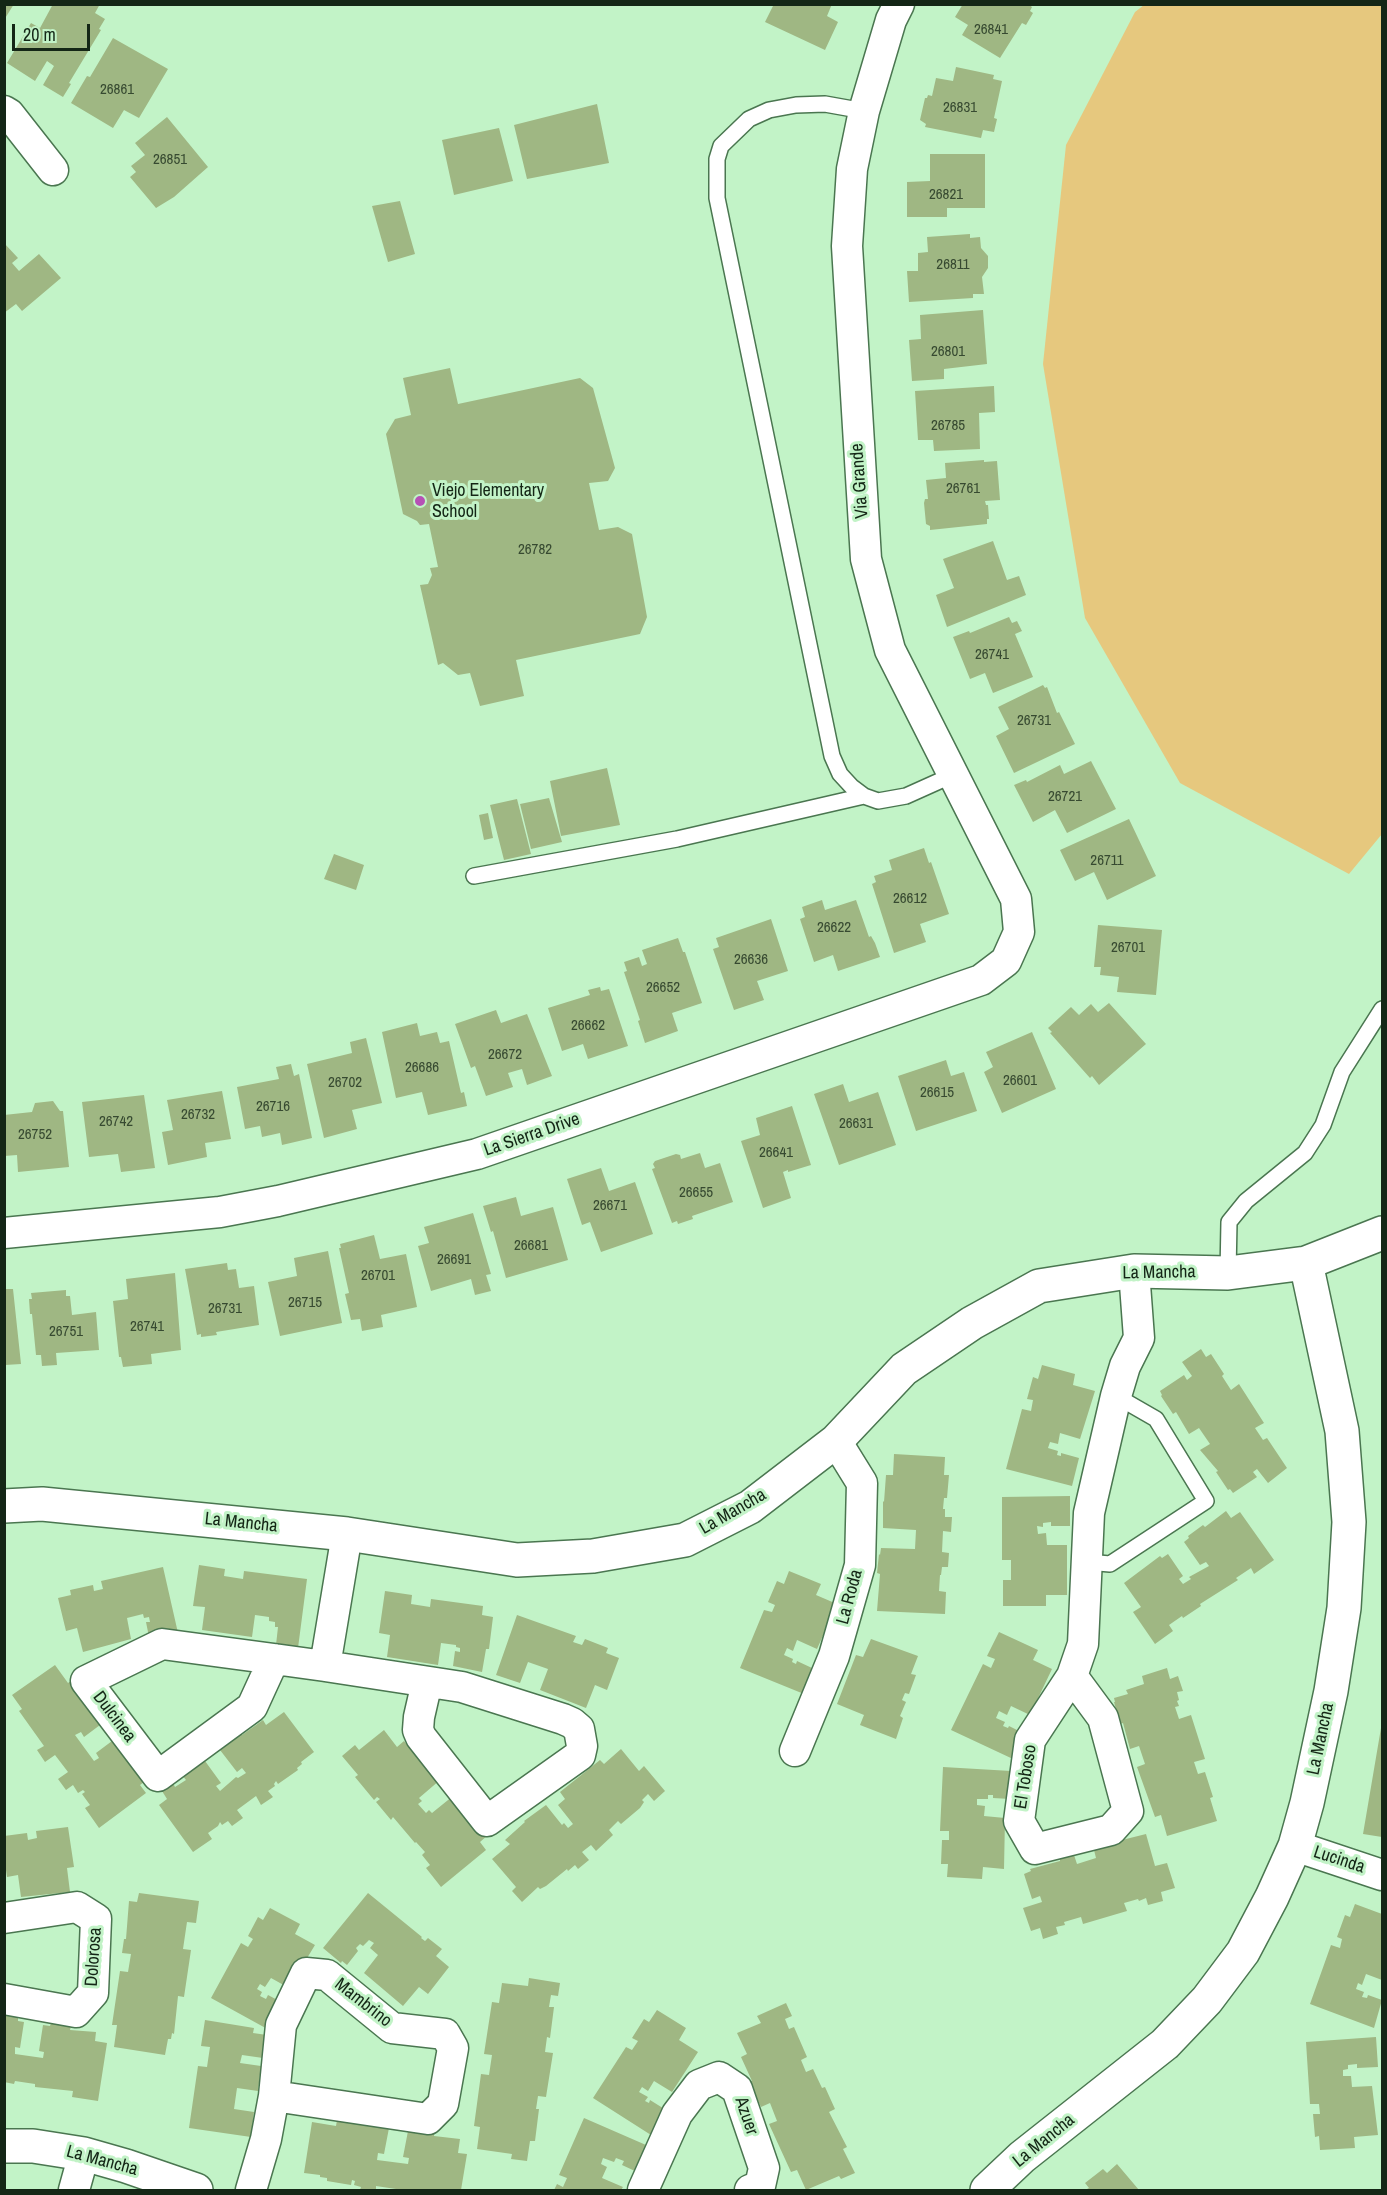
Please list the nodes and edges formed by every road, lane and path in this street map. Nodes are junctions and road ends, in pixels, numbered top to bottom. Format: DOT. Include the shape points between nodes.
graph roads {
  1 [pos="899,4"];
  2 [pos="4,111"];
  3 [pos="864,111"];
  4 [pos="53,170"];
  5 [pos="955,774"];
  6 [pos="864,796"];
  7 [pos="474,876"];
  8 [pos="1019,932"];
  9 [pos="1383,1009"];
  10 [pos="4,1233"];
  11 [pos="1383,1233"];
  12 [pos="1306,1263"];
  13 [pos="1134,1271"];
  14 [pos="1228,1273"];
  15 [pos="1116,1396"];
  16 [pos="836,1441"];
  17 [pos="4,1506"];
  18 [pos="347,1534"];
  19 [pos="1087,1562"];
  20 [pos="274,1659"];
  21 [pos="325,1666"];
  22 [pos="1072,1676"];
  23 [pos="427,1682"];
  24 [pos="795,1751"];
  25 [pos="1295,1845"];
  26 [pos="1383,1875"];
  27 [pos="4,1918"];
  28 [pos="4,1999"];
  29 [pos="274,2096"];
  30 [pos="4,2146"];
  31 [pos="84,2154"];
  32 [pos="74,2190"];
  33 [pos="196,2190"];
  34 [pos="251,2190"];
  35 [pos="643,2190"];
  36 [pos="750,2190"];
  37 [pos="987,2190"];
  1 -- 3 [label="street, Via Grande"];
  2 -- 4 [label="street"];
  3 -- 5 [label="street, Via Grande" via="852,170 847,246 866,559 891,650"];
  3 -- 6 [label="lane" via="825,104 796,105 749,119 722,146 716,180 832,756 840,774"];
  5 -- 6 [label="lane" via="891,800"];
  5 -- 8 [label="street, Via Grande" via="1016,899"];
  6 -- 7 [label="lane" via="677,839"];
  8 -- 10 [label="street, La Sierra Drive" via="1006,961 981,980 477,1154 278,1202 220,1212"];
  9 -- 14 [label="lane" via="1342,1072 1323,1125 1305,1153 1246,1201 1229,1222"];
  11 -- 12 [label="street"];
  12 -- 14 [label="street, La Mancha"];
  12 -- 25 [label="street, La Mancha" via="1342,1431 1349,1522 1344,1608 1331,1691"];
  13 -- 14 [label="street, La Mancha"];
  13 -- 15 [label="street, El Toboso" via="1139,1338"];
  13 -- 16 [label="street, La Mancha" via="1039,1286 972,1323 904,1370"];
  15 -- 19 [label="street, El Toboso" via="1089,1513"];
  15 -- 19 [label="lane" via="1156,1419 1206,1501 1110,1564"];
  16 -- 18 [label="street, La Mancha" via="750,1507 685,1540 593,1556 517,1560"];
  16 -- 24 [label="street, La Roda" via="862,1483 860,1565 834,1656"];
  17 -- 18 [label="street, La Mancha" via="42,1504"];
  18 -- 21 [label="street"];
  19 -- 22 [label="street, El Toboso" via="1083,1644"];
  20 -- 20 [label="street, Dulcinea" via="252,1707 158,1776 86,1681 162,1644"];
  20 -- 21 [label="street, Dulcinea"];
  21 -- 23 [label="street, Dulcinea"];
  22 -- 22 [label="street, El Toboso" via="1103,1718 1128,1811 1110,1830 1035,1849 1019,1821 1030,1740"];
  23 -- 23 [label="street, Dulcinea" via="462,1688 572,1723 579,1730 580,1755 487,1821 421,1737 419,1717"];
  25 -- 26 [label="street, Lucinda"];
  25 -- 37 [label="street, La Mancha" via="1243,1952 1207,2000 1165,2044 1022,2157"];
  27 -- 28 [label="street, Dolorosa" via="77,1907 96,1919 93,1993 76,2012"];
  29 -- 29 [label="street, Mambrino" via="281,2025 306,1973 327,1975 392,2028 445,2034 453,2048 443,2104 428,2119"];
  29 -- 34 [label="street, Mambrino"];
  30 -- 31 [label="street, La Mancha"];
  31 -- 32 [label="street"];
  31 -- 33 [label="street, La Mancha"];
  35 -- 36 [label="street, Azuer" via="677,2114 699,2085 719,2077 737,2089 764,2168 760,2186"];
}
